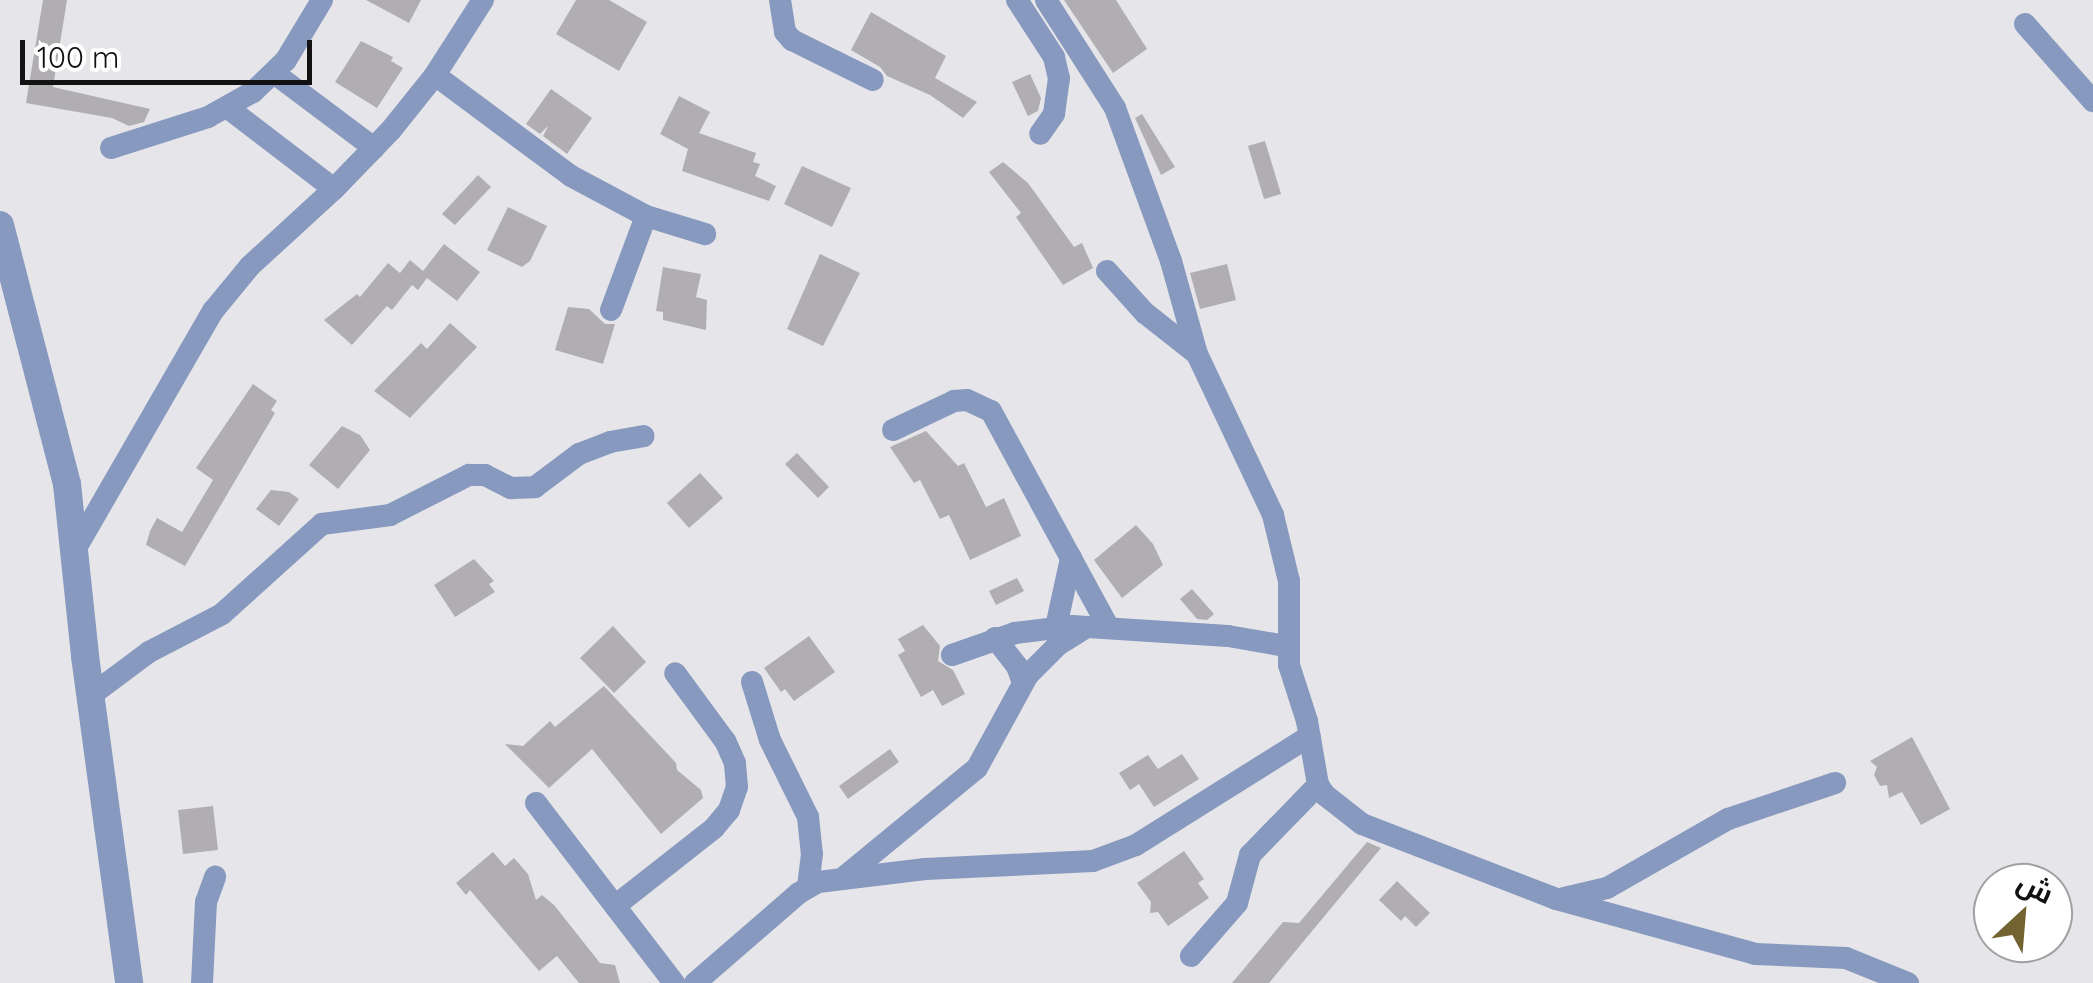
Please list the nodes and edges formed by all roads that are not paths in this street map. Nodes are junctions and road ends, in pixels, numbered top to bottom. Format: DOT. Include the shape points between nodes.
graph roads {
  1 [pos="322,0"];
  2 [pos="483,0"];
  3 [pos="780,0"];
  4 [pos="1017,0"];
  5 [pos="1046,0"];
  6 [pos="2025,24"];
  7 [pos="274,73"];
  8 [pos="435,75"];
  9 [pos="873,80"];
  10 [pos="2093,101"];
  11 [pos="228,108"];
  12 [pos="1040,134"];
  13 [pos="111,148"];
  14 [pos="374,148"];
  15 [pos="334,189"];
  16 [pos="646,216"];
  17 [pos="0,226"];
  18 [pos="705,234"];
  19 [pos="1107,271"];
  20 [pos="611,310"];
  21 [pos="1197,354"];
  22 [pos="893,430"];
  23 [pos="643,436"];
  24 [pos="76,548"];
  25 [pos="1072,558"];
  26 [pos="1056,627"];
  27 [pos="1098,627"];
  28 [pos="995,638"];
  29 [pos="1286,646"];
  30 [pos="952,654"];
  31 [pos="675,673"];
  32 [pos="752,682"];
  33 [pos="1023,683"];
  34 [pos="90,696"];
  35 [pos="1310,736"];
  36 [pos="1834,784"];
  37 [pos="1318,785"];
  38 [pos="536,803"];
  39 [pos="215,877"];
  40 [pos="843,879"];
  41 [pos="808,886"];
  42 [pos="1556,898"];
  43 [pos="615,906"];
  44 [pos="1191,956"];
  45 [pos="129,983"];
  46 [pos="202,983"];
  47 [pos="674,983"];
  48 [pos="694,983"];
  49 [pos="1908,983"];
  1 -- 7 [label="street"];
  2 -- 8 [label="street"];
  3 -- 9 [label="street" via="792,40"];
  4 -- 12 [label="street" via="1060,78 1054,114"];
  5 -- 21 [label="street" via="1115,108 1172,261"];
  6 -- 10 [label="street"];
  7 -- 11 [label="street"];
  7 -- 14 [label="street"];
  8 -- 14 [label="street"];
  8 -- 16 [label="street" via="570,176"];
  11 -- 13 [label="street"];
  11 -- 15 [label="street"];
  14 -- 15 [label="street"];
  15 -- 24 [label="street" via="250,266 213,311"];
  16 -- 18 [label="street"];
  16 -- 20 [label="street"];
  17 -- 24 [label="street" via="55,430"];
  19 -- 21 [label="street" via="1145,314"];
  21 -- 29 [label="street" via="1281,538 1289,582"];
  22 -- 25 [label="street" via="954,400 991,411"];
  23 -- 34 [label="street" via="579,454 535,487 469,475 390,515 322,524 222,614 178,634"];
  24 -- 34 [label="street"];
  25 -- 26 [label="street"];
  25 -- 27 [label="street"];
  26 -- 27 [label="street"];
  26 -- 28 [label="street"];
  27 -- 29 [label="street"];
  27 -- 33 [label="street" via="1042,660"];
  28 -- 30 [label="street"];
  28 -- 33 [label="street"];
  29 -- 35 [label="street"];
  31 -- 43 [label="street" via="725,741 737,787 714,828"];
  32 -- 41 [label="street" via="770,740 808,816"];
  33 -- 40 [label="street" via="977,768"];
  34 -- 45 [label="street"];
  35 -- 37 [label="street"];
  35 -- 40 [label="street" via="1136,845 1093,861 924,868"];
  36 -- 42 [label="street" via="1728,819 1608,888"];
  37 -- 42 [label="street" via="1362,824"];
  37 -- 44 [label="street" via="1250,855 1237,903"];
  38 -- 43 [label="street"];
  39 -- 46 [label="street" via="206,902"];
  40 -- 41 [label="street"];
  41 -- 48 [label="street"];
  42 -- 49 [label="street" via="1755,954 1846,958"];
  43 -- 47 [label="street"];
}
